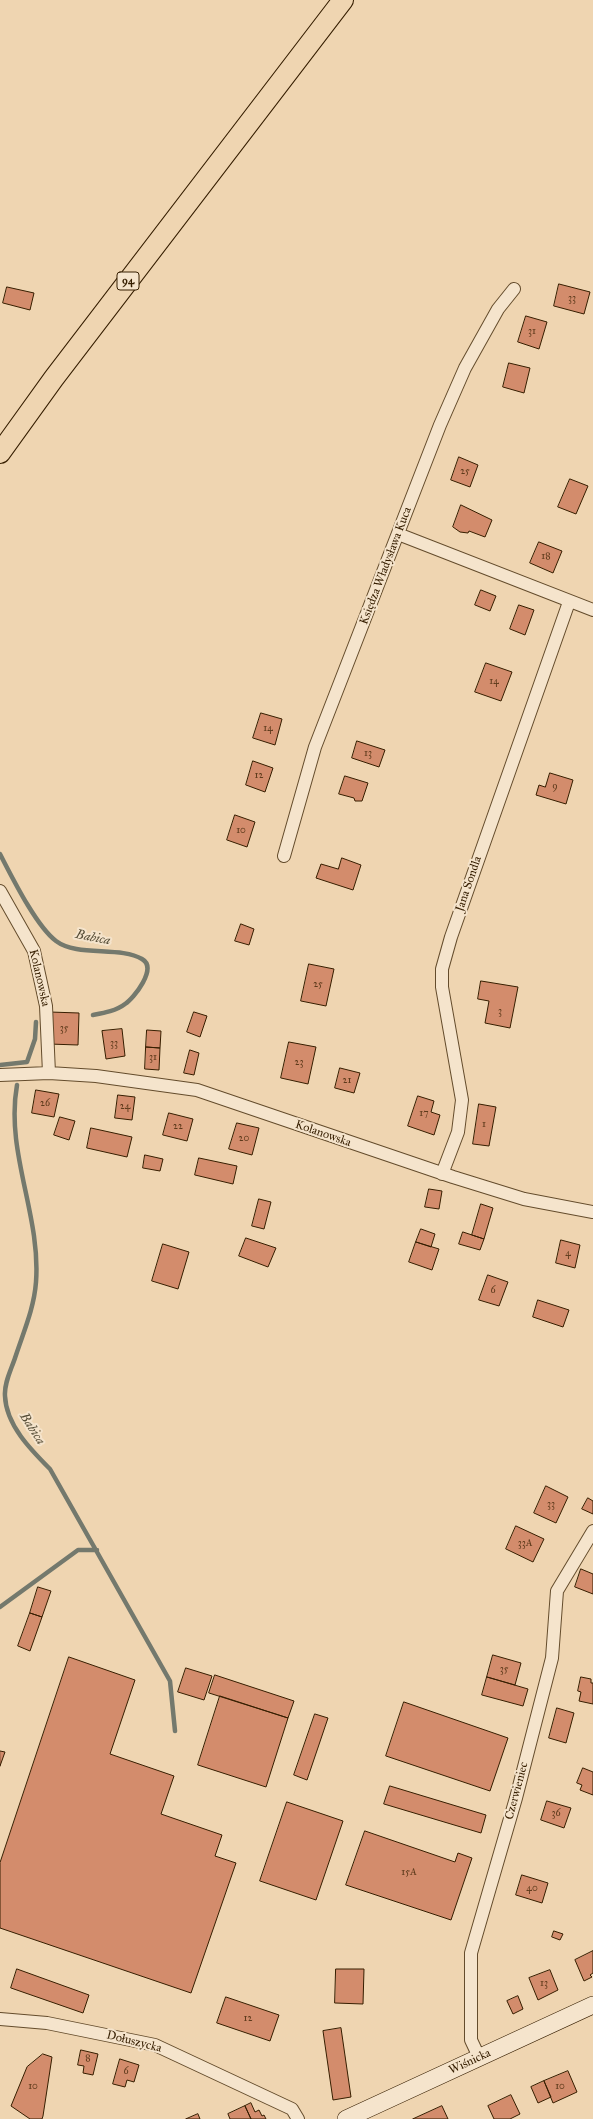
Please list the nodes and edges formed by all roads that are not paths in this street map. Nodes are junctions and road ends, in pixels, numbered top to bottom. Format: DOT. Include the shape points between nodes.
graph roads {
  1 [pos="343,0"];
  2 [pos="514,288"];
  3 [pos="0,453"];
  4 [pos="398,534"];
  5 [pos="569,602"];
  6 [pos="593,610"];
  7 [pos="284,856"];
  8 [pos="0,891"];
  9 [pos="49,1073"];
  10 [pos="0,1075"];
  11 [pos="442,1174"];
  12 [pos="593,1212"];
  13 [pos="593,1531"];
  14 [pos="593,2005"];
  15 [pos="0,2018"];
  16 [pos="479,2057"];
  17 [pos="298,2119"];
  18 [pos="346,2119"];
  1 -- 3 [label="main road, 94" via="54,378"];
  2 -- 4 [label="street, Księdza Władysława Kuca" via="498,308 466,368 440,425"];
  4 -- 5 [label="street"];
  4 -- 7 [label="street, Księdza Władysława Kuca" via="315,747"];
  5 -- 6 [label="street"];
  5 -- 11 [label="street, Jana Sondla" via="442,968 442,987 462,1100 458,1132"];
  8 -- 9 [label="street, Kolanowska" via="34,951 46,1006"];
  9 -- 10 [label="street, Kolanowska"];
  9 -- 11 [label="street, Kolanowska" via="96,1076 197,1090"];
  11 -- 12 [label="street, Kolanowska" via="524,1199"];
  13 -- 16 [label="street, Czerwieniec" via="557,1591 552,1658 516,1798 471,1953 471,2040"];
  14 -- 16 [label="main road, Wiśnicka"];
  15 -- 17 [label="street, Dołuszycka" via="47,2023 155,2045 292,2108"];
  16 -- 18 [label="main road, Wiśnicka"];
}
